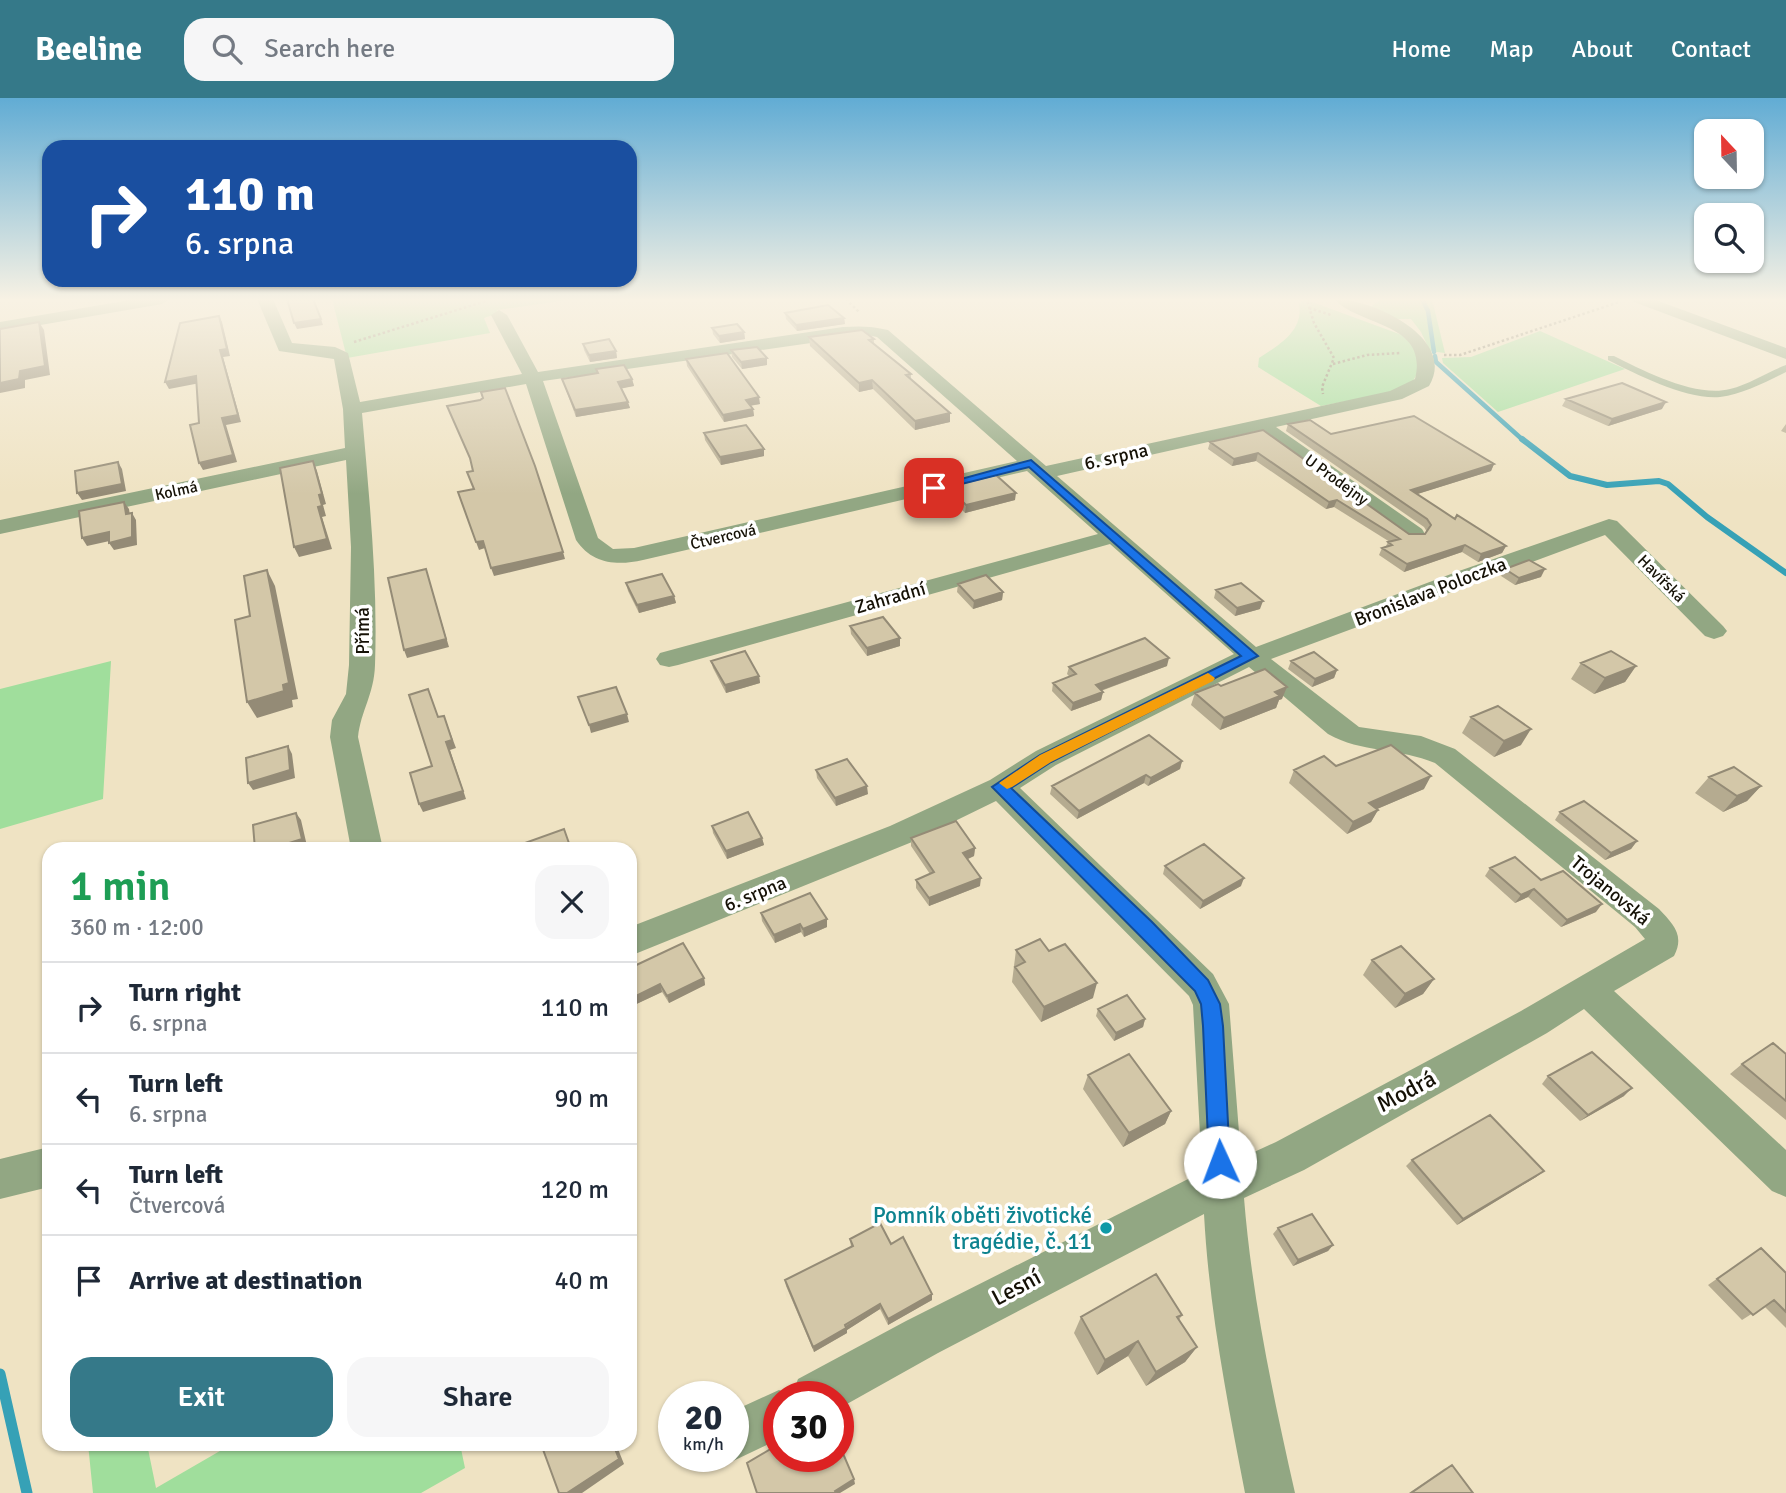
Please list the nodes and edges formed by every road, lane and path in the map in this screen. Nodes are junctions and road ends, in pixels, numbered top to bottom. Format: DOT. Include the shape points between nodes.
graph roads {
  1 [pos="343,364"];
  2 [pos="526,364"];
  3 [pos="630,364"];
  4 [pos="918,364"];
  5 [pos="1332,364"];
  6 [pos="1426,364"];
  7 [pos="1624,364"];
  8 [pos="1786,368"];
  9 [pos="533,378"];
  10 [pos="352,409"];
  11 [pos="1332,409"];
  12 [pos="1260,425"];
  13 [pos="353,452"];
  14 [pos="1037,469"];
  15 [pos="1609,526"];
  16 [pos="0,527"];
  17 [pos="1414,534"];
  18 [pos="1112,537"];
  19 [pos="1714,631"];
  20 [pos="1251,656"];
  21 [pos="669,659"];
  22 [pos="1000,787"];
  23 [pos="366,842"];
  24 [pos="637,939"];
  25 [pos="1587,989"];
  26 [pos="42,1169"];
  27 [pos="1786,1177"];
  28 [pos="0,1179"];
  29 [pos="1220,1184"];
  30 [pos="843,1381"];
  31 [pos="1270,1493"];
  1 -- 10 [label="street, Přímá"];
  2 -- 9 [label="street, Čtvercová"];
  3 -- 9 [label="street"];
  4 -- 14 [label="street"];
  5 -- 11 [label="path" via="1322,387"];
  6 -- 11 [label="street, 6. srpna" via="1423,382 1413,389"];
  7 -- 8 [label="lane" via="1659,380 1716,395"];
  9 -- 10 [label="street"];
  9 -- 14 [label="street, Čtvercová" via="587,540 595,551 620,558"];
  10 -- 13 [label="street, Přímá"];
  11 -- 12 [label="street, 6. srpna"];
  12 -- 14 [label="street, 6. srpna"];
  12 -- 17 [label="street, U Prodejny"];
  13 -- 16 [label="street, Kolmá"];
  13 -- 23 [label="street, Přímá" via="362,547 362,665 359,694 346,720 344,737"];
  14 -- 18 [label="street"];
  15 -- 19 [label="street, Havířská"];
  15 -- 20 [label="street, Bronislava Poloczka"];
  18 -- 20 [label="street"];
  18 -- 21 [label="street, Zahradní"];
  20 -- 22 [label="street, 6. srpna" via="1046,758"];
  20 -- 25 [label="street, Trojanovská" via="1352,735 1420,746 1458,764 1662,934 1661,947"];
  22 -- 24 [label="street, 6. srpna" via="901,834"];
  22 -- 29 [label="street" via="1201,985 1211,1004"];
  25 -- 27 [label="street"];
  25 -- 29 [label="street, Modrá" via="1290,1156"];
  26 -- 28 [label="street"];
  29 -- 30 [label="street, Lesní"];
  29 -- 31 [label="street" via="1244,1370"];
}
